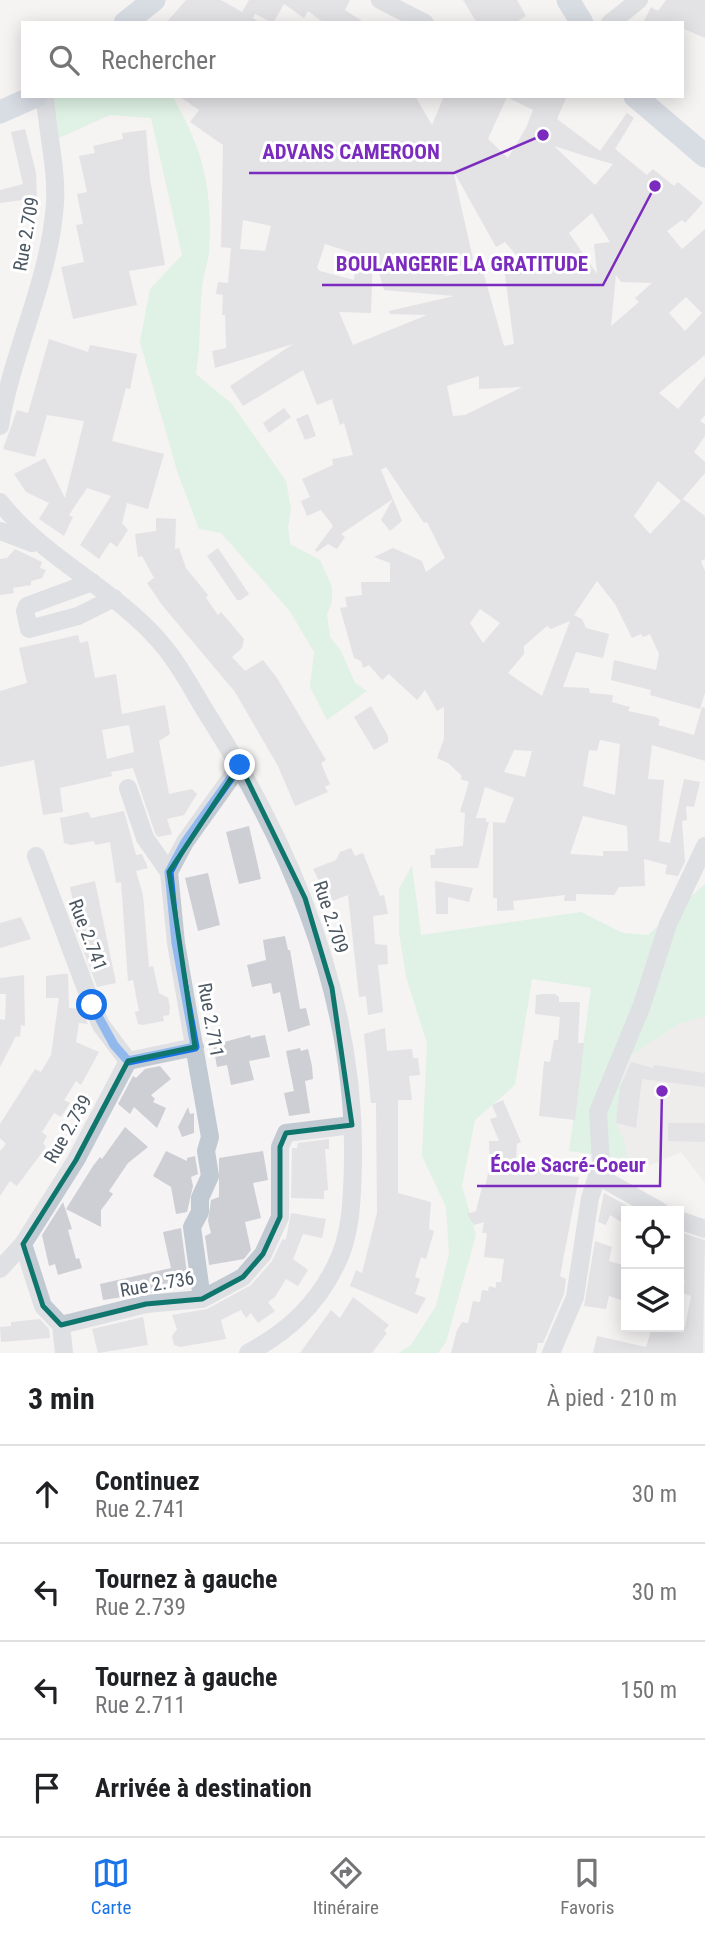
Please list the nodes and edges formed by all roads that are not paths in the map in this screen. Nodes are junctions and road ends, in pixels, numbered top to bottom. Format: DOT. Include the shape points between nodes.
graph roads {
  1 [pos="154,0"];
  2 [pos="380,0"];
  3 [pos="551,0"];
  4 [pos="568,0"];
  5 [pos="639,0"];
  6 [pos="128,21"];
  7 [pos="421,21"];
  8 [pos="563,21"];
  9 [pos="581,21"];
  10 [pos="613,21"];
  11 [pos="30,98"];
  12 [pos="45,98"];
  13 [pos="637,98"];
  14 [pos="659,98"];
  15 [pos="3,108"];
  16 [pos="705,138"];
  17 [pos="705,156"];
  18 [pos="1,420"];
  19 [pos="0,502"];
  20 [pos="0,531"];
  21 [pos="39,545"];
  22 [pos="92,582"];
  23 [pos="114,598"];
  24 [pos="240,765"];
  25 [pos="128,788"];
  26 [pos="705,846"];
  27 [pos="36,856"];
  28 [pos="169,872"];
  29 [pos="195,1047"];
  30 [pos="128,1061"];
  31 [pos="352,1125"];
  32 [pos="598,1176"];
  33 [pos="651,1206"];
  34 [pos="684,1222"];
  35 [pos="705,1229"];
  36 [pos="23,1244"];
  37 [pos="0,1269"];
  38 [pos="202,1299"];
  39 [pos="61,1325"];
  40 [pos="64,1353"];
  41 [pos="248,1353"];
  42 [pos="551,1353"];
  1 -- 6 [label="main road"];
  2 -- 7 [label="street"];
  3 -- 8 [label="main road"];
  4 -- 9 [label="main road"];
  5 -- 10 [label="street"];
  11 -- 15 [label="main road"];
  12 -- 18 [label="street, Rue 2.709" via="55,204"];
  13 -- 17 [label="main road"];
  14 -- 16 [label="main road"];
  19 -- 21 [label="street, Rue 2.709"];
  20 -- 21 [label="street, Rue 2.709"];
  21 -- 22 [label="street, Rue 2.709"];
  22 -- 23 [label="street, Rue 2.709"];
  22 -- 23 [label="street" via="27,606 29,629 78,616"];
  23 -- 24 [label="street, Rue 2.709" via="166,648"];
  24 -- 28 [label="street"];
  24 -- 31 [label="street, Rue 2.709" via="305,898 332,988 349,1078"];
  25 -- 28 [label="street" via="145,838"];
  26 -- 32 [label="street" via="668,923 642,1005 598,1112"];
  27 -- 30 [label="street, Rue 2.741" via="92,1005"];
  28 -- 29 [label="street, Rue 2.711" via="176,943"];
  29 -- 30 [label="street"];
  29 -- 38 [label="street, Rue 2.711" via="211,1137 206,1150 210,1176 192,1227"];
  30 -- 36 [label="street, Rue 2.739" via="76,1160"];
  31 -- 38 [label="street, Rue 2.736" via="286,1133 280,1147 280,1217 264,1254 243,1277"];
  31 -- 41 [label="street, Rue 2.709" via="352,1210 338,1264 312,1305 283,1334"];
  32 -- 33 [label="street"];
  32 -- 42 [label="street" via="590,1198 575,1297"];
  34 -- 35 [label="street"];
  36 -- 37 [label="street, Rue 2.739"];
  36 -- 39 [label="street" via="43,1306"];
  38 -- 39 [label="street, Rue 2.736" via="146,1304"];
  39 -- 40 [label="street"];
}
